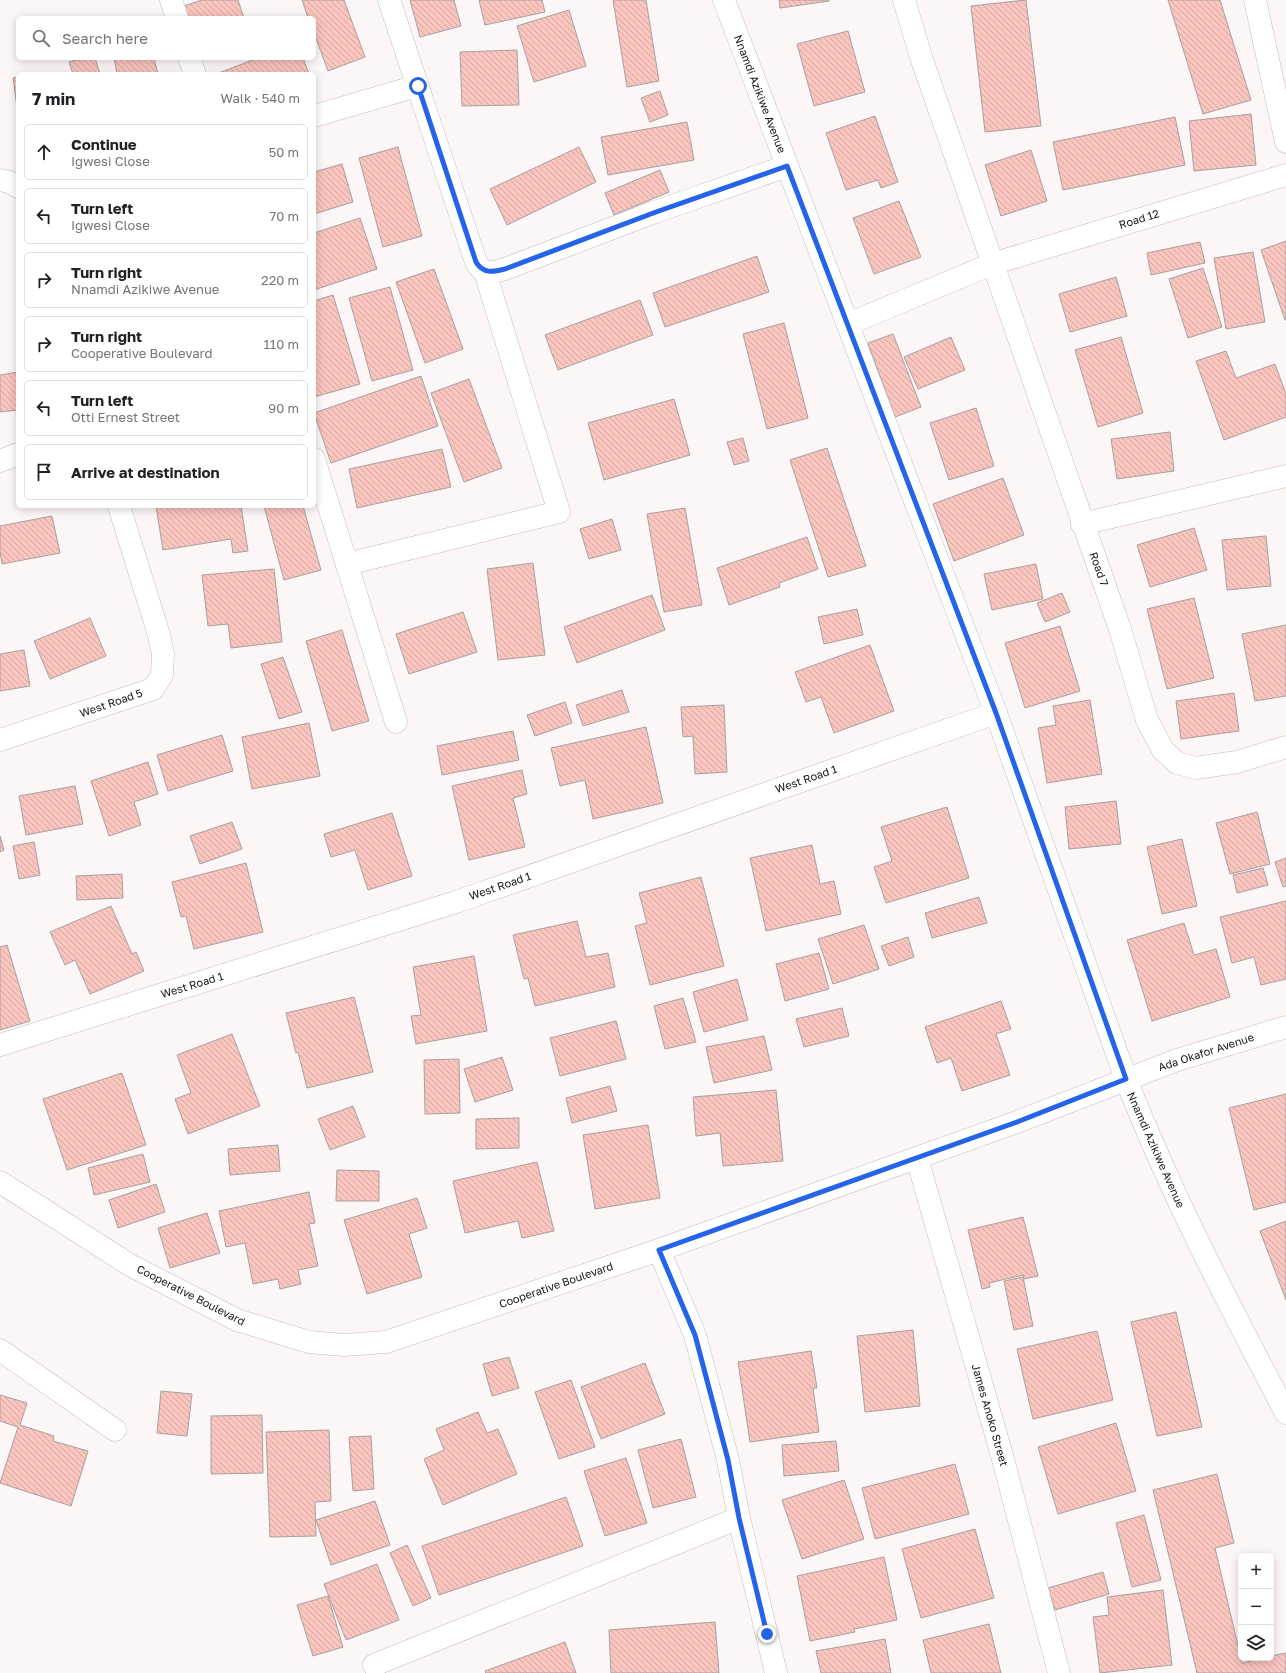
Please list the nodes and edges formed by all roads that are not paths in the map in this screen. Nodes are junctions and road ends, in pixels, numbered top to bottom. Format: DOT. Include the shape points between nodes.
graph roads {
  1 [pos="171,0"];
  2 [pos="389,0"];
  3 [pos="724,0"];
  4 [pos="904,0"];
  5 [pos="1255,0"];
  6 [pos="176,16"];
  7 [pos="190,60"];
  8 [pos="193,72"];
  9 [pos="418,86"];
  10 [pos="316,115"];
  11 [pos="1286,142"];
  12 [pos="787,166"];
  13 [pos="1286,175"];
  14 [pos="0,180"];
  15 [pos="16,186"];
  16 [pos="992,264"];
  17 [pos="485,272"];
  18 [pos="848,324"];
  19 [pos="16,455"];
  20 [pos="0,461"];
  21 [pos="316,465"];
  22 [pos="1286,476"];
  23 [pos="120,508"];
  24 [pos="1082,524"];
  25 [pos="347,564"];
  26 [pos="996,713"];
  27 [pos="396,722"];
  28 [pos="0,740"];
  29 [pos="1286,747"];
  30 [pos="1286,1027"];
  31 [pos="0,1045"];
  32 [pos="1126,1079"];
  33 [pos="917,1158"];
  34 [pos="1,1186"];
  35 [pos="659,1250"];
  36 [pos="0,1350"];
  37 [pos="1286,1413"];
  38 [pos="115,1430"];
  39 [pos="739,1518"];
  40 [pos="374,1665"];
  41 [pos="776,1673"];
  42 [pos="1059,1673"];
  1 -- 6 [label="street"];
  2 -- 9 [label="street"];
  3 -- 12 [label="street, Nnamdi Azikiwe Avenue"];
  4 -- 16 [label="street, Road 7"];
  5 -- 11 [label="street"];
  7 -- 8 [label="street"];
  9 -- 10 [label="street"];
  9 -- 17 [label="street" via="476,262"];
  12 -- 17 [label="street" via="505,269"];
  12 -- 18 [label="street, Nnamdi Azikiwe Avenue"];
  13 -- 16 [label="street, Road 12"];
  14 -- 15 [label="street"];
  16 -- 18 [label="street, Road 12"];
  16 -- 24 [label="street, Road 7" via="1044,406"];
  17 -- 25 [label="street" via="559,512"];
  18 -- 26 [label="street, Nnamdi Azikiwe Avenue"];
  19 -- 20 [label="street"];
  21 -- 25 [label="street"];
  22 -- 24 [label="street"];
  23 -- 28 [label="street, West Road 5" via="159,635 163,654 162,675 153,689"];
  24 -- 29 [label="street, Road 7" via="1120,629 1147,720 1163,750 1177,762 1196,768 1236,762"];
  25 -- 27 [label="street"];
  26 -- 31 [label="street, West Road 1" via="456,902"];
  26 -- 32 [label="street, Nnamdi Azikiwe Avenue"];
  30 -- 32 [label="street, Ada Okafor Avenue" via="1177,1060"];
  32 -- 33 [label="street, Cooperative Boulevard"];
  32 -- 37 [label="street, Nnamdi Azikiwe Avenue" via="1147,1134 1191,1230"];
  33 -- 35 [label="street, Cooperative Boulevard"];
  33 -- 42 [label="street, James Anoko Street" via="1003,1459"];
  34 -- 35 [label="street, Cooperative Boulevard" via="130,1265 237,1320 308,1342 344,1345 386,1342"];
  35 -- 39 [label="street" via="695,1335 728,1460"];
  36 -- 38 [label="street"];
  39 -- 40 [label="street"];
  39 -- 41 [label="street"];
}
